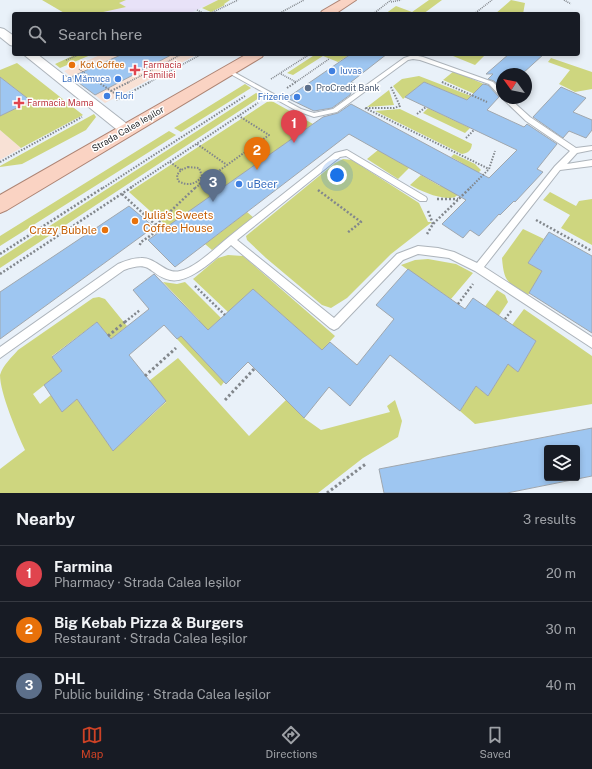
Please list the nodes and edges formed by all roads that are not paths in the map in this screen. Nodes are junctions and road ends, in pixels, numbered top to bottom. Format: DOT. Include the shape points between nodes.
graph roads {
  1 [pos="350,0"];
  2 [pos="329,12"];
  3 [pos="0,31"];
  4 [pos="12,40"];
  5 [pos="32,56"];
  6 [pos="254,56"];
  7 [pos="228,71"];
  8 [pos="496,89"];
  9 [pos="512,104"];
  10 [pos="126,130"];
  11 [pos="592,148"];
  12 [pos="575,151"];
  13 [pos="592,163"];
  14 [pos="558,168"];
  15 [pos="423,199"];
  16 [pos="0,205"];
  17 [pos="231,240"];
  18 [pos="480,270"];
  19 [pos="592,343"];
  20 [pos="0,353"];
  1 -- 2 [label="main road"];
  3 -- 4 [label="street"];
  5 -- 10 [label="street"];
  6 -- 7 [label="main road, Strada Calea Ieșilor"];
  7 -- 8 [label="lane" via="307,114 320,115 335,111 406,59 413,57 490,83"];
  7 -- 10 [label="main road, Strada Calea Ieșilor"];
  9 -- 12 [label="lane" via="528,119"];
  10 -- 16 [label="main road, Strada Calea Ieșilor"];
  11 -- 12 [label="lane"];
  12 -- 14 [label="lane"];
  13 -- 14 [label="lane"];
  14 -- 18 [label="lane"];
  15 -- 17 [label="lane" via="347,153 338,155"];
  17 -- 18 [label="lane" via="334,325 400,257 418,250 451,255"];
  17 -- 20 [label="lane" via="183,275 170,276 151,263 134,261 112,272"];
  18 -- 19 [label="lane"];
}
